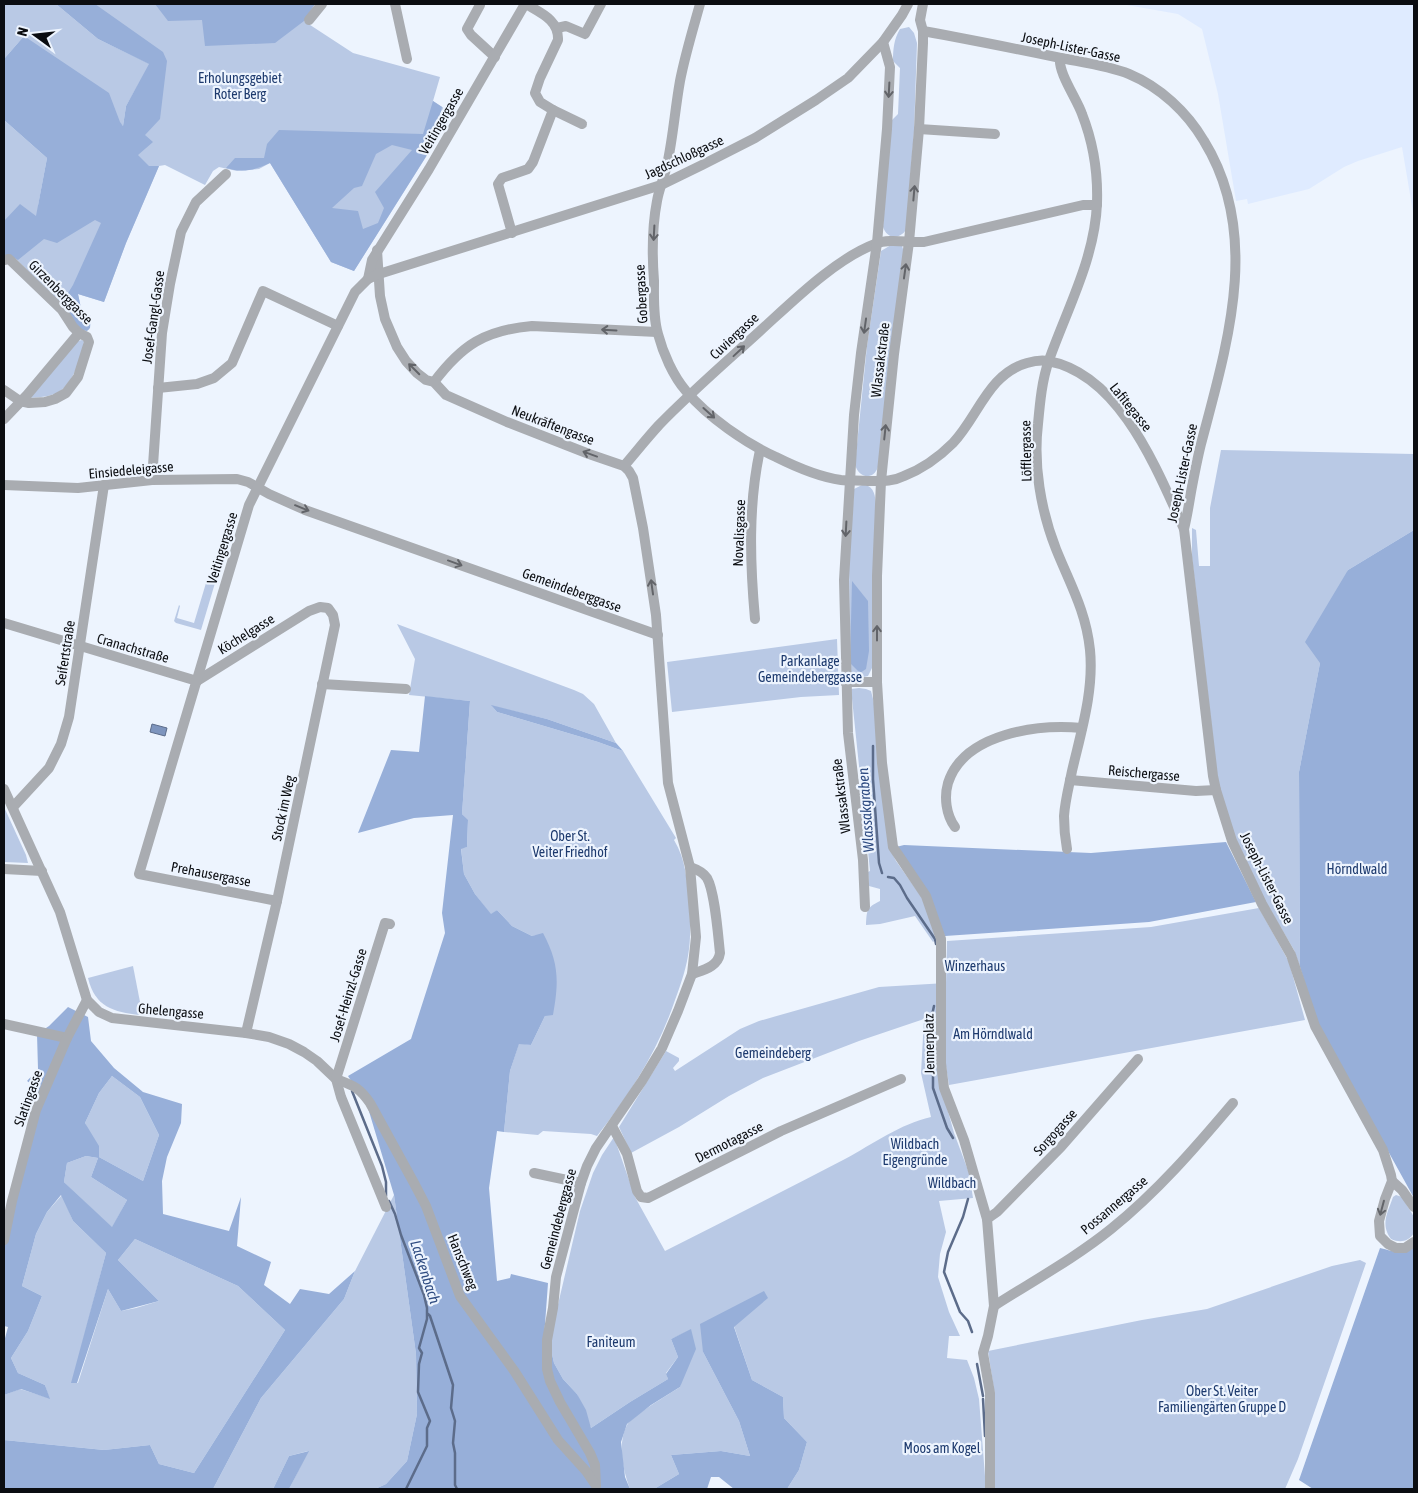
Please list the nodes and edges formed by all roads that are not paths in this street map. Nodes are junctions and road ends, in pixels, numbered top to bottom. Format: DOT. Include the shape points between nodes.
graph roads {
  1 [pos="322,4"];
  2 [pos="395,4"];
  3 [pos="526,4"];
  4 [pos="601,4"];
  5 [pos="700,4"];
  6 [pos="908,4"];
  7 [pos="923,4"];
  8 [pos="480,5"];
  9 [pos="902,14"];
  10 [pos="309,20"];
  11 [pos="920,20"];
  12 [pos="557,28"];
  13 [pos="923,31"];
  14 [pos="883,42"];
  15 [pos="495,57"];
  16 [pos="1060,58"];
  17 [pos="407,59"];
  18 [pos="553,110"];
  19 [pos="582,124"];
  20 [pos="919,129"];
  21 [pos="996,134"];
  22 [pos="226,174"];
  23 [pos="662,185"];
  24 [pos="1097,205"];
  25 [pos="512,233"];
  26 [pos="909,242"];
  27 [pos="877,243"];
  28 [pos="377,250"];
  29 [pos="6,260"];
  30 [pos="379,274"];
  31 [pos="368,279"];
  32 [pos="338,326"];
  33 [pos="657,332"];
  34 [pos="79,333"];
  35 [pos="1049,361"];
  36 [pos="434,382"];
  37 [pos="158,388"];
  38 [pos="4,390"];
  39 [pos="690,396"];
  40 [pos="20,401"];
  41 [pos="4,419"];
  42 [pos="760,450"];
  43 [pos="624,466"];
  44 [pos="152,480"];
  45 [pos="849,480"];
  46 [pos="881,481"];
  47 [pos="4,485"];
  48 [pos="104,485"];
  49 [pos="258,487"];
  50 [pos="1184,529"];
  51 [pos="309,611"];
  52 [pos="754,618"];
  53 [pos="4,623"];
  54 [pos="658,635"];
  55 [pos="80,647"];
  56 [pos="197,681"];
  57 [pos="846,682"];
  58 [pos="877,682"];
  59 [pos="322,684"];
  60 [pos="406,689"];
  61 [pos="1082,728"];
  62 [pos="1070,780"];
  63 [pos="4,789"];
  64 [pos="1216,790"];
  65 [pos="12,807"];
  66 [pos="955,827"];
  67 [pos="893,847"];
  68 [pos="1067,848"];
  69 [pos="690,867"];
  70 [pos="4,869"];
  71 [pos="42,871"];
  72 [pos="139,874"];
  73 [pos="277,901"];
  74 [pos="865,907"];
  75 [pos="390,924"];
  76 [pos="692,974"];
  77 [pos="87,1000"];
  78 [pos="4,1024"];
  79 [pos="246,1033"];
  80 [pos="67,1038"];
  81 [pos="1138,1058"];
  82 [pos="900,1078"];
  83 [pos="336,1079"];
  84 [pos="1233,1103"];
  85 [pos="612,1126"];
  86 [pos="534,1172"];
  87 [pos="1392,1181"];
  88 [pos="581,1183"];
  89 [pos="8,1201"];
  90 [pos="386,1207"];
  91 [pos="1414,1207"];
  92 [pos="987,1218"];
  93 [pos="4,1240"];
  94 [pos="1414,1242"];
  95 [pos="994,1306"];
  96 [pos="597,1487"];
  97 [pos="990,1489"];
  1 -- 10 [label="street"];
  2 -- 17 [label="street"];
  3 -- 12 [label="street" via="548,17"];
  3 -- 15 [label="street, Veitingergasse"];
  4 -- 12 [label="street" via="585,34 566,26"];
  5 -- 23 [label="street, Gobergasse" via="680,82"];
  6 -- 9 [label="street, Jagdschloßgasse"];
  7 -- 11 [label="street, Wlassakstraße"];
  8 -- 15 [label="street" via="467,29"];
  9 -- 11 [label="street"];
  9 -- 14 [label="street, Jagdschloßgasse"];
  11 -- 13 [label="street, Wlassakstraße"];
  12 -- 18 [label="street" via="558,40 536,93 540,102"];
  13 -- 16 [label="street, Joseph-Lister-Gasse"];
  13 -- 20 [label="street, Wlassakstraße"];
  14 -- 23 [label="street, Jagdschloßgasse" via="852,76 816,100 755,138"];
  14 -- 27 [label="street, Wlassakstraße, one-way" via="890,67"];
  15 -- 28 [label="street, Veitingergasse"];
  16 -- 24 [label="street, Löfflergasse" via="1060,68 1090,139"];
  16 -- 50 [label="street, Joseph-Lister-Gasse" via="1129,74 1173,103 1192,122 1212,152 1232,212 1236,241 1235,290 1229,334"];
  18 -- 19 [label="street"];
  18 -- 25 [label="street" via="528,169 502,178 498,184"];
  20 -- 21 [label="street"];
  26 -- 20 [label="street, Wlassakstraße, one-way"];
  22 -- 37 [label="street, Josef-Gangl-Gasse" via="196,202 182,232 162,333"];
  23 -- 25 [label="street, Jagdschloßgasse"];
  23 -- 33 [label="street, Gobergasse, one-way" via="654,233"];
  24 -- 26 [label="street" via="1083,205 924,242"];
  24 -- 35 [label="street, Löfflergasse" via="1086,261"];
  25 -- 30 [label="street, Jagdschloßgasse"];
  26 -- 27 [label="street"];
  46 -- 26 [label="street, Wlassakstraße, one-way"];
  39 -- 27 [label="street, Cuviergasse, one-way" via="786,307 857,252"];
  27 -- 45 [label="street, Wlassakstraße, one-way" via="861,353"];
  28 -- 30 [label="street"];
  28 -- 31 [label="street, Veitingergasse"];
  29 -- 34 [label="street, Girzenberggasse" via="62,310"];
  30 -- 31 [label="street, Jagdschloßgasse"];
  36 -- 30 [label="street, Neukräftengasse, one-way" via="421,377 397,347 381,306"];
  31 -- 32 [label="street, Veitingergasse" via="355,292"];
  32 -- 37 [label="street" via="263,290 232,363 214,378 197,384"];
  32 -- 49 [label="street, Veitingergasse"];
  33 -- 36 [label="street, one-way" via="512,327 466,347"];
  33 -- 39 [label="street, Gobergasse" via="673,371"];
  34 -- 40 [label="street"];
  34 -- 40 [label="street, Girzenberggasse" via="89,342 82,369 73,385 55,399 29,403"];
  35 -- 46 [label="street, Lafitegasse" via="1013,368 1003,375 952,444 932,461 903,477"];
  35 -- 50 [label="street, Lafitegasse" via="1083,376 1123,415 1146,449"];
  35 -- 61 [label="street, Löfflergasse" via="1037,428 1039,478 1050,534 1074,590 1090,650 1089,688"];
  43 -- 36 [label="street, Neukräftengasse, one-way" via="454,399"];
  37 -- 44 [label="street, Josef-Gangl-Gasse"];
  38 -- 40 [label="street"];
  39 -- 42 [label="street, Gobergasse, one-way"];
  39 -- 43 [label="street, Cuviergasse" via="659,425"];
  40 -- 41 [label="street"];
  42 -- 45 [label="street, Gobergasse" via="791,465 838,480"];
  42 -- 52 [label="street, Novalisgasse" via="752,531"];
  54 -- 43 [label="street, one-way" via="637,495 633,478"];
  44 -- 48 [label="street, Einsiedeleigasse"];
  44 -- 49 [label="street, Einsiedeleigasse" via="237,479"];
  45 -- 46 [label="street"];
  45 -- 57 [label="street, Wlassakstraße, one-way" via="844,580"];
  58 -- 46 [label="street, Wlassakstraße, one-way"];
  47 -- 48 [label="street, Einsiedeleigasse" via="60,488"];
  48 -- 55 [label="street, Seifertstraße"];
  49 -- 54 [label="street, Gemeindeberggasse, one-way" via="305,510"];
  49 -- 56 [label="street, Veitingergasse" via="249,505"];
  50 -- 64 [label="street, Joseph-Lister-Gasse"];
  51 -- 56 [label="street, Köchelgasse"];
  51 -- 59 [label="street, Stock im Weg" via="328,608 335,625"];
  53 -- 55 [label="street, Cranachstraße"];
  54 -- 69 [label="street, Gemeindeberggasse" via="668,783"];
  55 -- 56 [label="street, Cranachstraße"];
  55 -- 65 [label="street, Seifertstraße" via="69,718 61,744 49,768"];
  56 -- 72 [label="street, Veitingergasse"];
  57 -- 58 [label="street"];
  57 -- 74 [label="street, Wlassakstraße"];
  58 -- 67 [label="street, Wlassakstraße" via="882,763"];
  59 -- 60 [label="street"];
  59 -- 73 [label="street, Stock im Weg"];
  61 -- 62 [label="street, Löfflergasse"];
  61 -- 66 [label="street" via="1048,727 1021,731 1000,737 964,757 953,770 947,787 946,800"];
  62 -- 64 [label="street, Reischergasse"];
  62 -- 68 [label="street, Löfflergasse" via="1064,816"];
  63 -- 65 [label="street"];
  64 -- 87 [label="street, Joseph-Lister-Gasse" via="1232,841 1291,956 1315,1026 1383,1150"];
  65 -- 71 [label="street"];
  67 -- 92 [label="street, Jennerplatz" via="926,896 942,939 941,1063 944,1088 964,1140"];
  69 -- 76 [label="street, Gemeindeberggasse" via="696,937"];
  69 -- 76 [label="street" via="703,873 709,883 720,953 714,965"];
  70 -- 71 [label="street"];
  71 -- 77 [label="street" via="60,912"];
  72 -- 73 [label="street, Prehausergasse"];
  73 -- 79 [label="street, Stock im Weg"];
  75 -- 83 [label="street, Josef-Heinzl-Gasse" via="385,923"];
  76 -- 85 [label="street, Gemeindeberggasse" via="662,1048"];
  77 -- 79 [label="street, Ghelengasse" via="112,1018"];
  77 -- 80 [label="street, Slatingasse"];
  78 -- 80 [label="street"];
  79 -- 83 [label="street, Ghelengasse" via="289,1044 304,1052"];
  80 -- 89 [label="street, Slatingasse" via="36,1110"];
  81 -- 92 [label="street, Sorgogasse" via="1061,1147 997,1212"];
  82 -- 85 [label="street, Dermotagasse" via="782,1131 648,1198 641,1197 637,1191 627,1154"];
  83 -- 90 [label="street" via="340,1097"];
  83 -- 96 [label="street, Hanschweg" via="362,1091 370,1103 429,1215 460,1296 515,1372 558,1440"];
  84 -- 95 [label="street, Possannergasse" via="1174,1170 1110,1230"];
  85 -- 88 [label="street, Gemeindeberggasse" via="596,1148"];
  86 -- 88 [label="street"];
  87 -- 91 [label="street, Joseph-Lister-Gasse"];
  87 -- 94 [label="street, one-way" via="1379,1221 1380,1234 1396,1248 1405,1248"];
  88 -- 96 [label="street, Gemeindeberggasse" via="558,1269 546,1358 550,1381 590,1452"];
  89 -- 93 [label="street, Slatingasse"];
  92 -- 95 [label="street, Jennerplatz"];
  95 -- 97 [label="street" via="983,1353 990,1393"];
}
